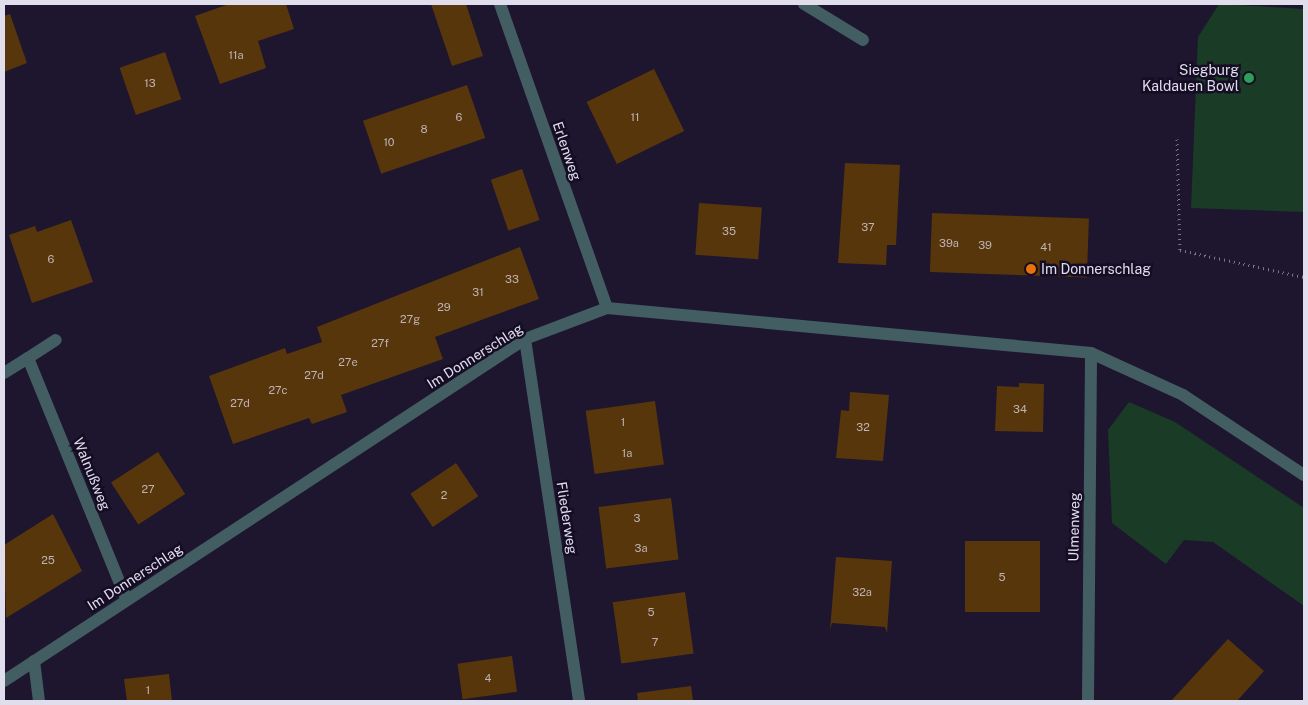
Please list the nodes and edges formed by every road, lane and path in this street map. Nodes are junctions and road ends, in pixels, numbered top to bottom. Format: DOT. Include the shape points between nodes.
graph roads {
  1 [pos="500,4"];
  2 [pos="804,4"];
  3 [pos="863,40"];
  4 [pos="1177,139"];
  5 [pos="1304,277"];
  6 [pos="607,308"];
  7 [pos="525,339"];
  8 [pos="56,340"];
  9 [pos="1091,353"];
  10 [pos="28,358"];
  11 [pos="4,373"];
  12 [pos="1304,476"];
  13 [pos="127,600"];
  14 [pos="34,661"];
  15 [pos="4,681"];
  16 [pos="39,701"];
  17 [pos="579,701"];
  18 [pos="1088,701"];
  1 -- 6 [label="street, Erlenweg"];
  2 -- 3 [label="street"];
  4 -- 5 [label="path" via="1180,250"];
  6 -- 7 [label="street, Im Donnerschlag"];
  6 -- 9 [label="street, Im Donnerschlag"];
  7 -- 13 [label="street, Im Donnerschlag"];
  7 -- 17 [label="street, Fliederweg"];
  8 -- 10 [label="street"];
  9 -- 12 [label="street, Im Donnerschlag" via="1183,395"];
  9 -- 18 [label="street, Ulmenweg"];
  10 -- 11 [label="street"];
  10 -- 13 [label="street, Walnußweg"];
  13 -- 14 [label="street, Im Donnerschlag"];
  14 -- 15 [label="street, Im Donnerschlag"];
  14 -- 16 [label="street"];
}
